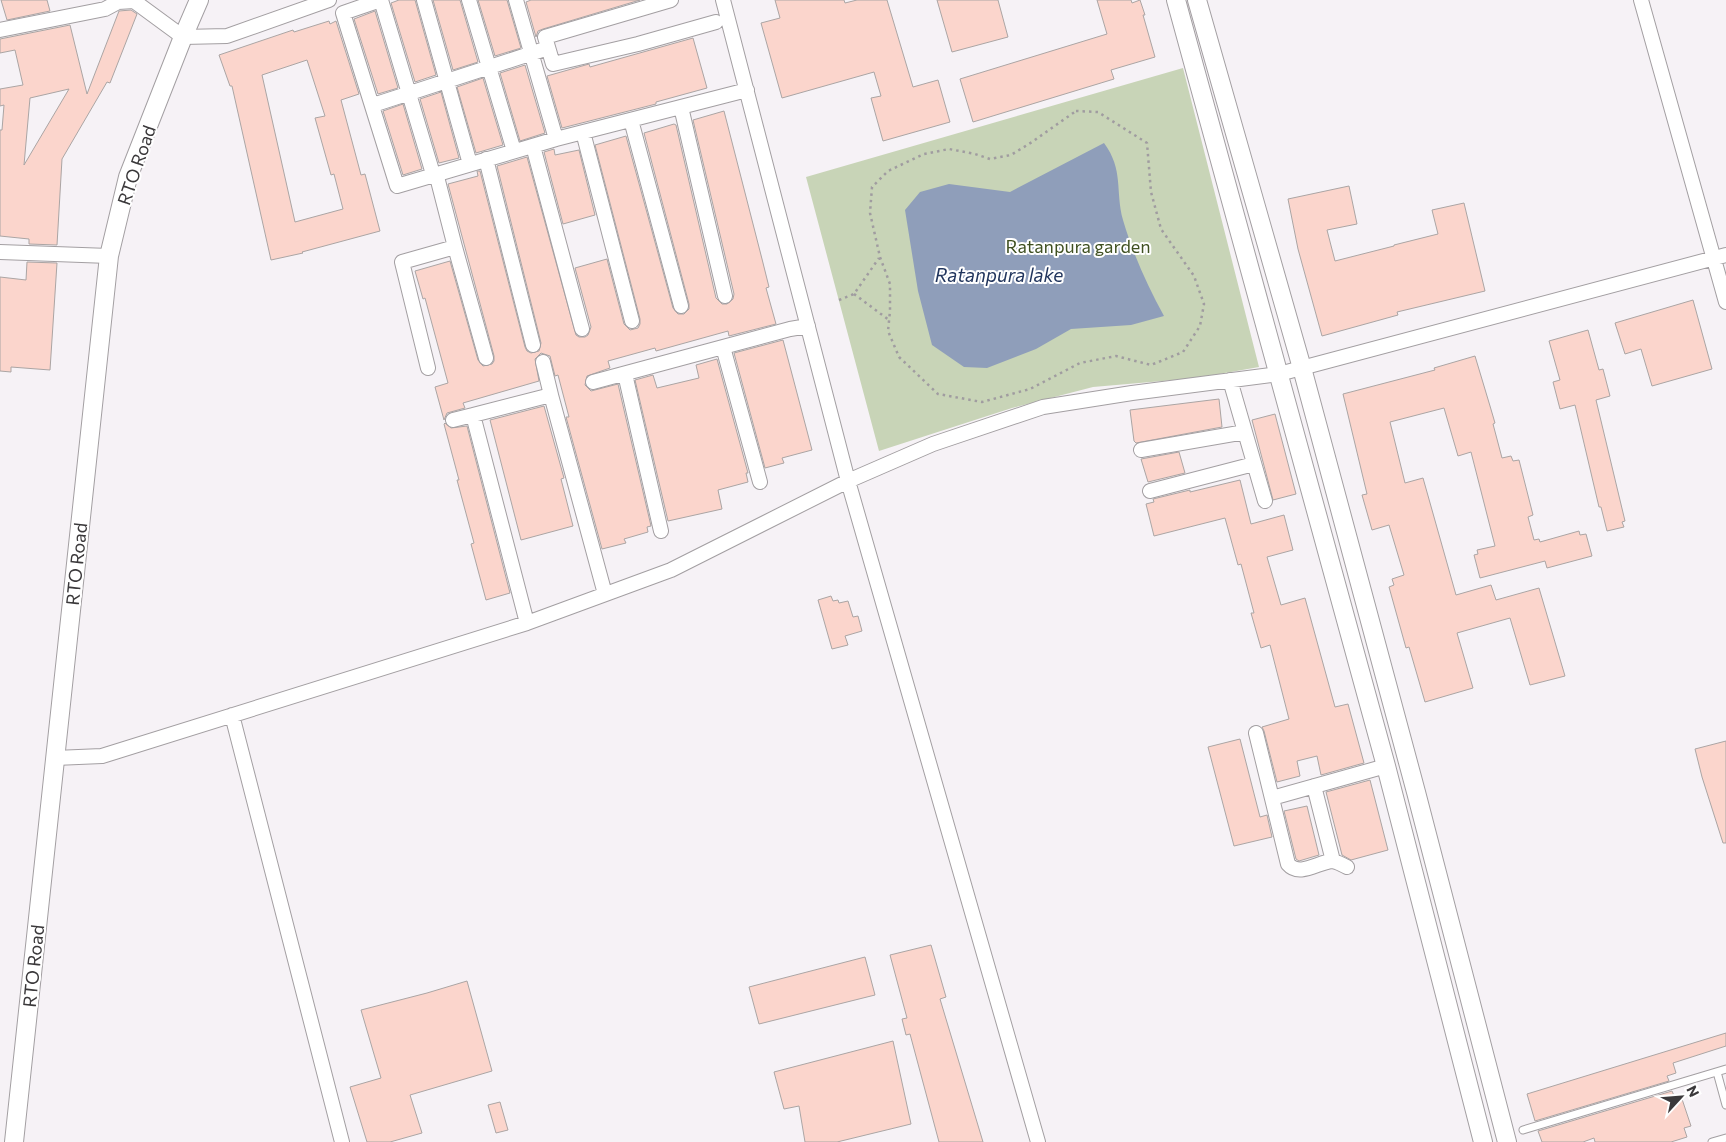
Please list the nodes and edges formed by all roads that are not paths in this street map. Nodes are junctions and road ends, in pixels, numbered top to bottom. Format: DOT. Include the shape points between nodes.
graph roads {
  1 [pos="199,0"];
  2 [pos="329,0"];
  3 [pos="381,0"];
  4 [pos="424,0"];
  5 [pos="469,0"];
  6 [pos="516,0"];
  7 [pos="670,0"];
  8 [pos="723,0"];
  9 [pos="1176,0"];
  10 [pos="1197,0"];
  11 [pos="1641,0"];
  12 [pos="716,22"];
  13 [pos="0,30"];
  14 [pos="183,36"];
  15 [pos="548,48"];
  16 [pos="531,53"];
  17 [pos="489,67"];
  18 [pos="447,81"];
  19 [pos="747,90"];
  20 [pos="409,94"];
  21 [pos="373,105"];
  22 [pos="681,107"];
  23 [pos="631,120"];
  24 [pos="583,132"];
  25 [pos="556,140"];
  26 [pos="533,146"];
  27 [pos="514,151"];
  28 [pos="486,159"];
  29 [pos="470,164"];
  30 [pos="435,174"];
  31 [pos="455,247"];
  32 [pos="0,252"];
  33 [pos="109,256"];
  34 [pos="1720,257"];
  35 [pos="725,296"];
  36 [pos="1726,302"];
  37 [pos="681,306"];
  38 [pos="632,320"];
  39 [pos="808,326"];
  40 [pos="582,329"];
  41 [pos="533,345"];
  42 [pos="723,347"];
  43 [pos="486,358"];
  44 [pos="543,362"];
  45 [pos="428,368"];
  46 [pos="1302,368"];
  47 [pos="625,374"];
  48 [pos="1279,374"];
  49 [pos="1230,380"];
  50 [pos="593,382"];
  51 [pos="551,396"];
  52 [pos="473,415"];
  53 [pos="452,420"];
  54 [pos="1245,432"];
  55 [pos="1141,450"];
  56 [pos="1254,464"];
  57 [pos="848,481"];
  58 [pos="760,482"];
  59 [pos="1150,491"];
  60 [pos="1265,501"];
  61 [pos="660,530"];
  62 [pos="605,594"];
  63 [pos="527,623"];
  64 [pos="232,715"];
  65 [pos="1256,733"];
  66 [pos="55,758"];
  67 [pos="1386,766"];
  68 [pos="1314,786"];
  69 [pos="1272,798"];
  70 [pos="1333,861"];
  71 [pos="1347,867"];
  72 [pos="1726,1069"];
  73 [pos="1716,1072"];
  74 [pos="1726,1105"];
  75 [pos="1523,1130"];
  76 [pos="1726,1138"];
  77 [pos="14,1142"];
  78 [pos="342,1142"];
  79 [pos="1038,1142"];
  80 [pos="1483,1142"];
  81 [pos="1507,1142"];
  82 [pos="1712,1142"];
  1 -- 14 [label="street, RTO Road"];
  2 -- 14 [label="street" via="227,36"];
  3 -- 20 [label="street"];
  3 -- 21 [label="street" via="343,13"];
  4 -- 18 [label="street"];
  5 -- 17 [label="street"];
  6 -- 16 [label="street"];
  7 -- 15 [label="street" via="545,37"];
  8 -- 19 [label="street"];
  9 -- 48 [label="street"];
  10 -- 46 [label="street"];
  11 -- 34 [label="street"];
  12 -- 15 [label="street" via="553,64"];
  13 -- 14 [label="street" via="134,1"];
  14 -- 33 [label="street, RTO Road" via="128,177"];
  15 -- 16 [label="street"];
  16 -- 17 [label="street"];
  16 -- 25 [label="street"];
  17 -- 18 [label="street"];
  17 -- 27 [label="street"];
  18 -- 20 [label="street"];
  18 -- 29 [label="street"];
  19 -- 22 [label="street"];
  19 -- 39 [label="street"];
  20 -- 21 [label="street"];
  20 -- 30 [label="street"];
  21 -- 30 [label="street" via="397,186"];
  22 -- 23 [label="street"];
  22 -- 35 [label="street"];
  23 -- 24 [label="street"];
  23 -- 37 [label="street"];
  24 -- 25 [label="street"];
  24 -- 38 [label="street"];
  25 -- 26 [label="street"];
  26 -- 27 [label="street"];
  26 -- 40 [label="street"];
  27 -- 28 [label="street"];
  28 -- 29 [label="street"];
  28 -- 41 [label="street"];
  29 -- 30 [label="street"];
  30 -- 31 [label="street"];
  31 -- 43 [label="street"];
  31 -- 45 [label="street" via="402,262"];
  32 -- 33 [label="street"];
  33 -- 66 [label="street, RTO Road"];
  34 -- 36 [label="street"];
  34 -- 46 [label="street"];
  39 -- 42 [label="street"];
  39 -- 57 [label="street"];
  42 -- 47 [label="street"];
  42 -- 58 [label="street"];
  44 -- 51 [label="street"];
  46 -- 48 [label="street"];
  46 -- 81 [label="street"];
  47 -- 50 [label="street"];
  47 -- 61 [label="street"];
  48 -- 49 [label="street"];
  48 -- 67 [label="street"];
  49 -- 54 [label="street"];
  49 -- 57 [label="street" via="1043,407 933,444"];
  51 -- 52 [label="street"];
  51 -- 62 [label="street"];
  52 -- 53 [label="street"];
  52 -- 63 [label="street"];
  54 -- 55 [label="street"];
  54 -- 56 [label="street"];
  56 -- 59 [label="street"];
  56 -- 60 [label="street"];
  57 -- 62 [label="street" via="671,570"];
  57 -- 79 [label="street"];
  62 -- 63 [label="street"];
  63 -- 64 [label="street"];
  64 -- 66 [label="street" via="102,756"];
  64 -- 78 [label="street"];
  65 -- 69 [label="street"];
  66 -- 77 [label="street, RTO Road"];
  67 -- 68 [label="street"];
  67 -- 80 [label="street"];
  68 -- 69 [label="street"];
  68 -- 70 [label="street"];
  69 -- 70 [label="street" via="1286,858 1292,869"];
  70 -- 71 [label="street"];
  72 -- 73 [label="lane"];
  73 -- 74 [label="lane"];
  73 -- 75 [label="lane"];
  76 -- 82 [label="lane"];
}
